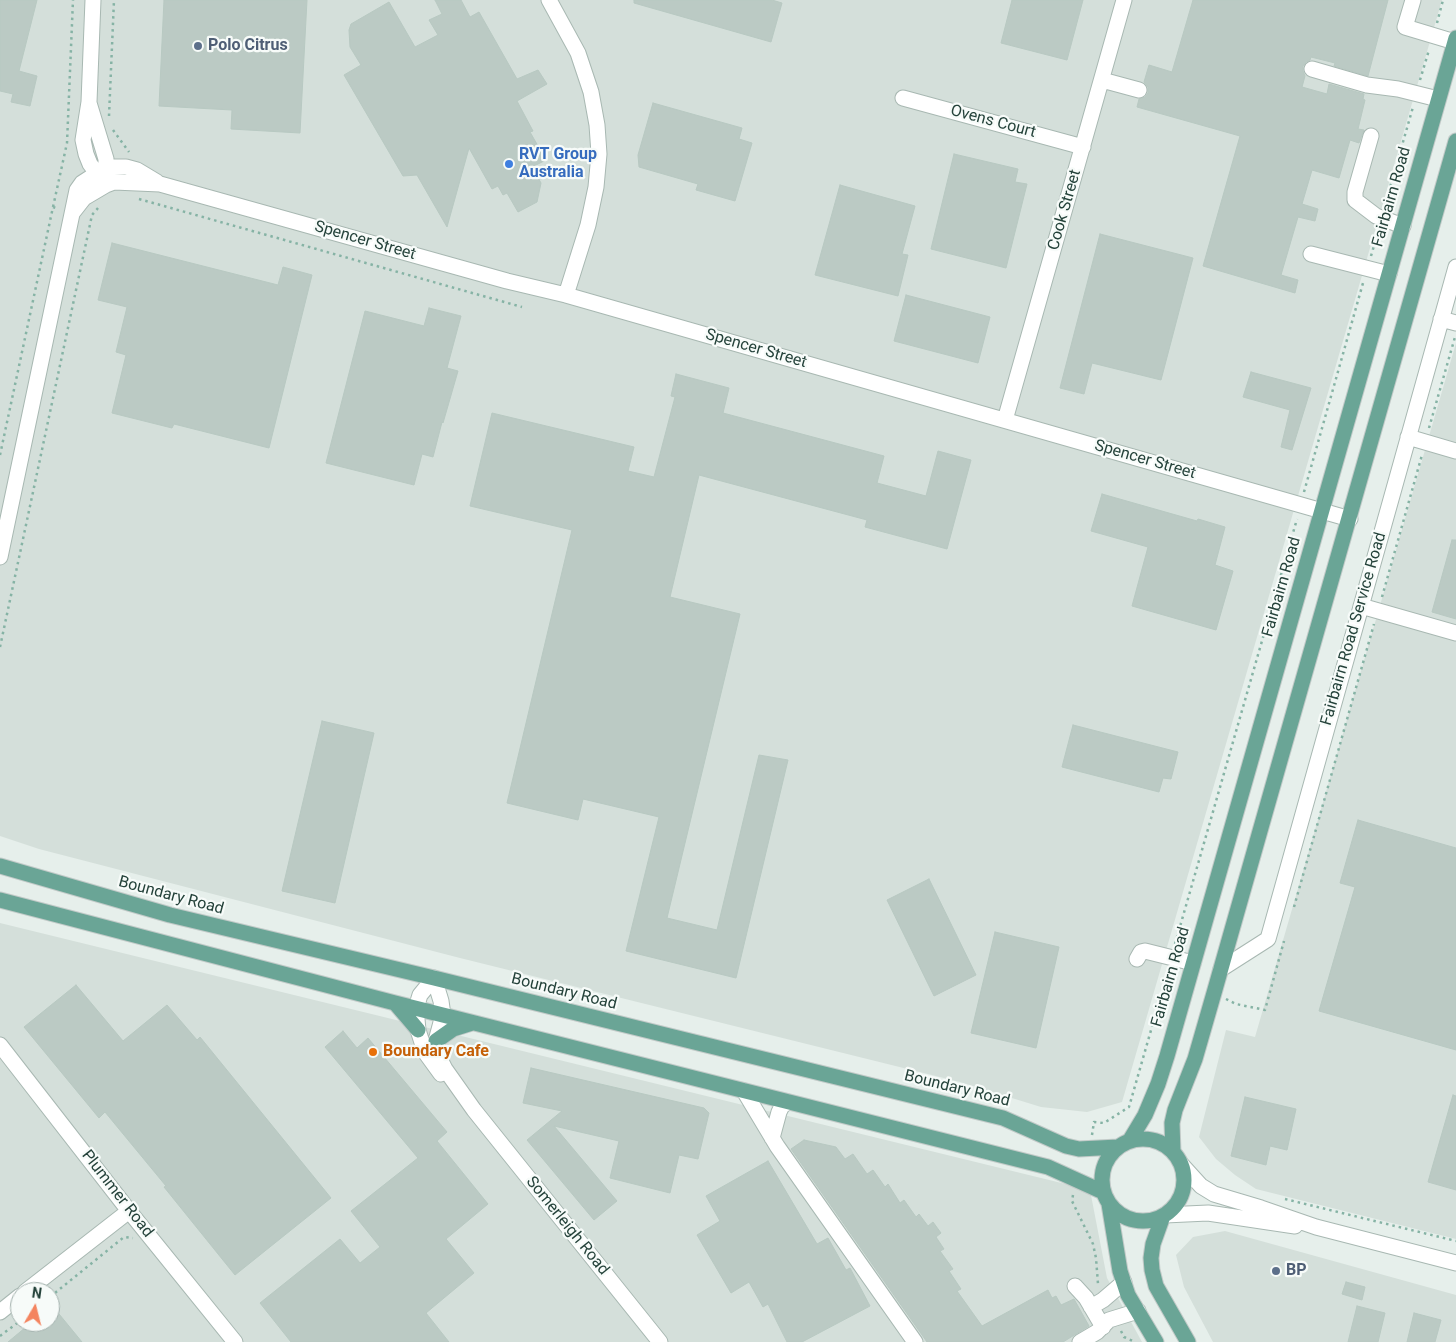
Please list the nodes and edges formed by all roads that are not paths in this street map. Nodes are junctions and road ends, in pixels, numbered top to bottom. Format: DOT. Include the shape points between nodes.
graph roads {
  1 [pos="93,0"];
  2 [pos="549,0"];
  3 [pos="1124,0"];
  4 [pos="1413,0"];
  5 [pos="1456,40"];
  6 [pos="1312,69"];
  7 [pos="1102,80"];
  8 [pos="1139,90"];
  9 [pos="903,98"];
  10 [pos="1438,99"];
  11 [pos="1371,136"];
  12 [pos="1456,141"];
  13 [pos="1083,147"];
  14 [pos="103,176"];
  15 [pos="160,184"];
  16 [pos="1403,226"];
  17 [pos="1311,254"];
  18 [pos="1456,267"];
  19 [pos="1389,274"];
  20 [pos="566,295"];
  21 [pos="1449,321"];
  22 [pos="1005,420"];
  23 [pos="1408,437"];
  24 [pos="1456,451"];
  25 [pos="1322,511"];
  26 [pos="1350,519"];
  27 [pos="0,557"];
  28 [pos="1361,606"];
  29 [pos="1456,633"];
  30 [pos="0,866"];
  31 [pos="0,900"];
  32 [pos="1137,959"];
  33 [pos="1194,963"];
  34 [pos="1221,969"];
  35 [pos="434,978"];
  36 [pos="395,1003"];
  37 [pos="416,1008"];
  38 [pos="443,1015"];
  39 [pos="474,1023"];
  40 [pos="418,1030"];
  41 [pos="436,1041"];
  42 [pos="0,1045"];
  43 [pos="744,1091"];
  44 [pos="788,1102"];
  45 [pos="474,1110"];
  46 [pos="772,1138"];
  47 [pos="1124,1144"];
  48 [pos="1177,1158"];
  49 [pos="1106,1198"];
  50 [pos="130,1210"];
  51 [pos="1164,1215"];
  52 [pos="1316,1227"];
  53 [pos="1456,1263"];
  54 [pos="39,1282"];
  55 [pos="1124,1282"];
  56 [pos="1075,1286"];
  57 [pos="10,1304"];
  58 [pos="1097,1304"];
  59 [pos="1138,1311"];
  60 [pos="0,1312"];
  61 [pos="1108,1322"];
  62 [pos="235,1342"];
  63 [pos="660,1342"];
  64 [pos="915,1342"];
  65 [pos="1080,1342"];
  66 [pos="1156,1342"];
  67 [pos="1188,1342"];
  1 -- 14 [label="street" via="89,102 84,140 90,164"];
  2 -- 20 [label="street" via="578,53 597,124 596,187"];
  3 -- 7 [label="street, Cook Street"];
  4 -- 5 [label="street" via="1405,27"];
  5 -- 10 [label="main road, Fairbairn Road"];
  6 -- 10 [label="street" via="1367,85"];
  7 -- 8 [label="street"];
  7 -- 13 [label="street, Cook Street"];
  9 -- 13 [label="street, Ovens Court"];
  10 -- 16 [label="main road, Fairbairn Road"];
  11 -- 16 [label="street" via="1355,200 1382,218"];
  12 -- 26 [label="main road"];
  13 -- 22 [label="street, Cook Street"];
  14 -- 15 [label="street, Spencer Street" via="114,182"];
  14 -- 15 [label="street, Spencer Street" via="112,167 126,167"];
  14 -- 27 [label="street, Spencer Street" via="73,212"];
  15 -- 20 [label="street, Spencer Street"];
  16 -- 19 [label="main road, Fairbairn Road"];
  17 -- 19 [label="street"];
  18 -- 21 [label="street, Fairbairn Road Service Road"];
  19 -- 25 [label="main road, Fairbairn Road"];
  20 -- 22 [label="street, Spencer Street"];
  21 -- 23 [label="street, Fairbairn Road Service Road"];
  22 -- 25 [label="street, Spencer Street"];
  23 -- 24 [label="street"];
  23 -- 28 [label="street, Fairbairn Road Service Road"];
  25 -- 26 [label="street, Spencer Street"];
  25 -- 33 [label="main road, Fairbairn Road"];
  26 -- 34 [label="main road"];
  28 -- 29 [label="street"];
  28 -- 34 [label="street, Fairbairn Road Service Road" via="1268,939"];
  30 -- 35 [label="main road, Boundary Road" via="170,915"];
  31 -- 36 [label="main road"];
  32 -- 33 [label="street" via="1144,950"];
  33 -- 47 [label="main road, Fairbairn Road" via="1158,1084 1145,1115"];
  34 -- 48 [label="main road" via="1195,1059 1175,1110 1172,1123"];
  35 -- 37 [label="street" via="420,995"];
  35 -- 38 [label="street"];
  35 -- 47 [label="main road, Boundary Road" via="1003,1118 1066,1146 1091,1149"];
  36 -- 37 [label="main road"];
  36 -- 40 [label="main road"];
  37 -- 38 [label="main road"];
  37 -- 40 [label="street, Somerleigh Road"];
  38 -- 39 [label="main road"];
  38 -- 41 [label="street"];
  39 -- 41 [label="main road" via="453,1029"];
  39 -- 43 [label="main road"];
  40 -- 45 [label="street, Somerleigh Road" via="425,1052 434,1066"];
  41 -- 45 [label="street, Somerleigh Road" via="445,1069"];
  42 -- 50 [label="street, Plummer Road"];
  43 -- 44 [label="main road"];
  43 -- 46 [label="street"];
  44 -- 46 [label="street" via="779,1112"];
  44 -- 49 [label="main road" via="1048,1167"];
  45 -- 63 [label="street, Somerleigh Road"];
  46 -- 64 [label="street"];
  47 -- 48 [label="main road" via="1142,1138 1151,1140 1163,1144"];
  47 -- 49 [label="main road" via="1109,1156 1104,1167 1102,1180"];
  48 -- 51 [label="main road" via="1184,1178 1182,1192 1174,1208"];
  48 -- 52 [label="street" via="1201,1186 1214,1194"];
  49 -- 51 [label="main road" via="1120,1214 1134,1220 1149,1221"];
  49 -- 55 [label="main road"];
  50 -- 54 [label="street"];
  50 -- 62 [label="street, Plummer Road"];
  51 -- 52 [label="street" via="1208,1213 1281,1225"];
  51 -- 67 [label="main road" via="1153,1244 1152,1270 1156,1286"];
  52 -- 53 [label="street"];
  55 -- 58 [label="street"];
  55 -- 59 [label="main road"];
  56 -- 58 [label="street"];
  57 -- 60 [label="street"];
  58 -- 61 [label="street"];
  59 -- 61 [label="street"];
  59 -- 66 [label="main road"];
  61 -- 65 [label="street"];
}
